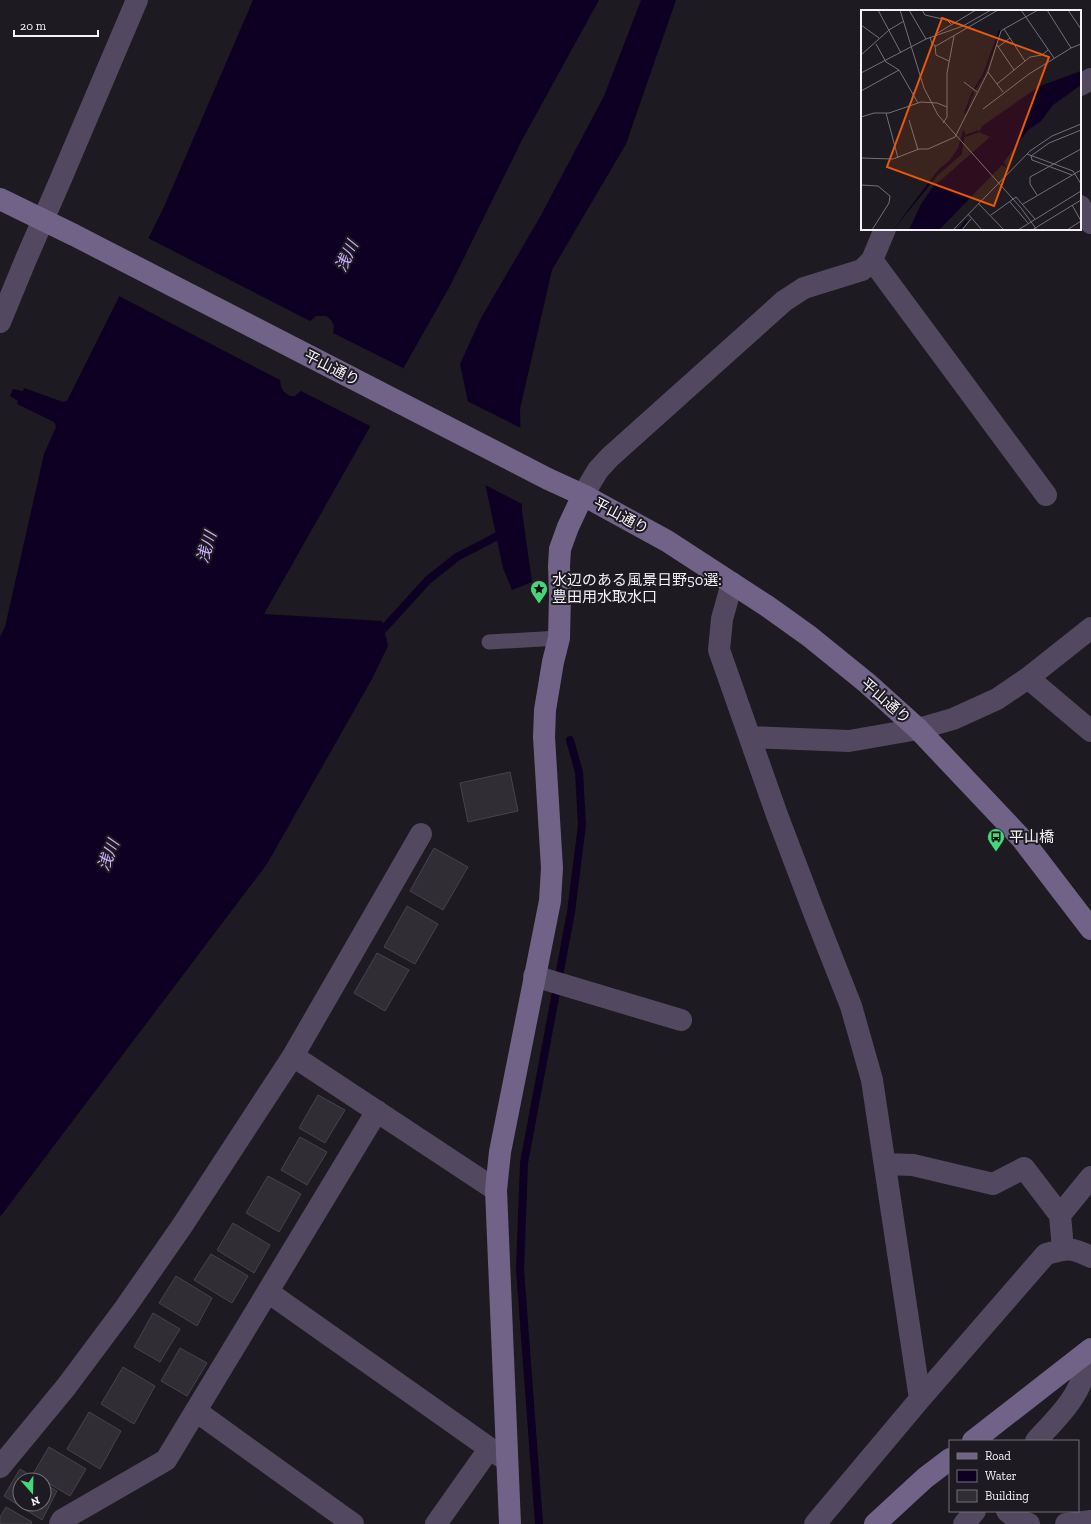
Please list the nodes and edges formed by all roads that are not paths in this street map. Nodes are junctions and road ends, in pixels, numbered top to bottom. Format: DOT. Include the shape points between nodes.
graph roads {
  1 [pos="137,0"];
  2 [pos="1091,79"];
  3 [pos="1081,84"];
  4 [pos="5,202"];
  5 [pos="1081,208"];
  6 [pos="1091,223"];
  7 [pos="51,224"];
  8 [pos="885,230"];
  9 [pos="872,260"];
  10 [pos="0,322"];
  11 [pos="583,495"];
  12 [pos="1046,495"];
  13 [pos="732,583"];
  14 [pos="1091,628"];
  15 [pos="559,638"];
  16 [pos="489,642"];
  17 [pos="1028,678"];
  18 [pos="918,729"];
  19 [pos="1091,731"];
  20 [pos="750,737"];
  21 [pos="421,834"];
  22 [pos="1091,929"];
  23 [pos="539,977"];
  24 [pos="681,1020"];
  25 [pos="292,1056"];
  26 [pos="377,1111"];
  27 [pos="885,1164"];
  28 [pos="1091,1177"];
  29 [pos="496,1190"];
  30 [pos="1060,1215"];
  31 [pos="1063,1249"];
  32 [pos="1091,1257"];
  33 [pos="268,1292"];
  34 [pos="1088,1352"];
  35 [pos="920,1398"];
  36 [pos="196,1411"];
  37 [pos="974,1440"];
  38 [pos="1037,1440"];
  39 [pos="498,1454"];
  40 [pos="949,1460"];
  41 [pos="0,1467"];
  42 [pos="974,1512"];
  43 [pos="1008,1512"];
  44 [pos="1091,1521"];
  45 [pos="60,1524"];
  46 [pos="353,1524"];
  47 [pos="436,1524"];
  48 [pos="510,1524"];
  49 [pos="815,1524"];
  50 [pos="875,1524"];
  51 [pos="964,1524"];
  52 [pos="1029,1524"];
  53 [pos="1066,1524"];
  1 -- 7 [label="street"];
  2 -- 3 [label="street"];
  4 -- 7 [label="main road, 平山通り"];
  5 -- 6 [label="street"];
  7 -- 10 [label="street" via="26,259"];
  7 -- 11 [label="main road, 平山通り"];
  8 -- 9 [label="street"];
  9 -- 11 [label="street" via="862,270 804,288 784,301 610,457 598,470"];
  9 -- 12 [label="street"];
  11 -- 13 [label="main road, 平山通り" via="668,541"];
  11 -- 15 [label="main road" via="560,550"];
  13 -- 18 [label="main road, 平山通り" via="809,636"];
  13 -- 20 [label="street" via="722,619 719,650"];
  14 -- 17 [label="street"];
  15 -- 16 [label="lane"];
  15 -- 23 [label="main road" via="552,662 545,710 544,737 552,868"];
  17 -- 18 [label="street" via="997,699 953,719"];
  17 -- 19 [label="street"];
  18 -- 20 [label="street" via="849,741"];
  18 -- 22 [label="main road, 平山通り" via="1022,839"];
  20 -- 27 [label="street" via="814,915 851,1006 872,1080"];
  21 -- 25 [label="street"];
  23 -- 24 [label="street"];
  23 -- 29 [label="main road" via="500,1152"];
  25 -- 26 [label="street"];
  25 -- 41 [label="street" via="182,1226 125,1308 66,1387"];
  26 -- 29 [label="street"];
  26 -- 33 [label="street"];
  27 -- 30 [label="street" via="913,1165 993,1184 1024,1168"];
  27 -- 35 [label="street"];
  28 -- 30 [label="street"];
  29 -- 39 [label="main road"];
  30 -- 31 [label="street"];
  31 -- 32 [label="street" via="1076,1250"];
  31 -- 35 [label="street" via="1046,1254"];
  33 -- 36 [label="street"];
  33 -- 39 [label="street"];
  34 -- 37 [label="main road"];
  34 -- 38 [label="street" via="1078,1390"];
  35 -- 49 [label="street"];
  36 -- 45 [label="street" via="166,1460 62,1520"];
  36 -- 46 [label="street"];
  39 -- 47 [label="street"];
  39 -- 48 [label="main road"];
  40 -- 50 [label="main road"];
  42 -- 51 [label="street"];
  43 -- 52 [label="street"];
  44 -- 53 [label="street"];
}
